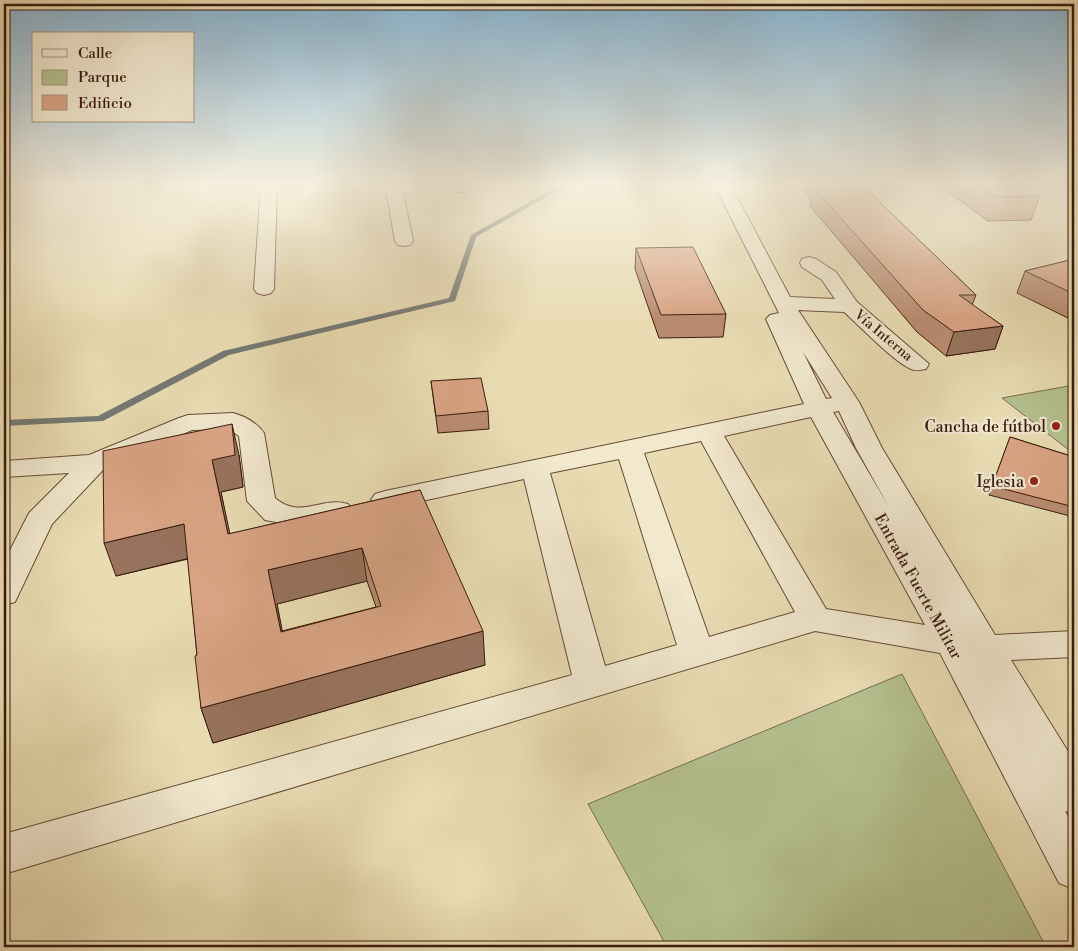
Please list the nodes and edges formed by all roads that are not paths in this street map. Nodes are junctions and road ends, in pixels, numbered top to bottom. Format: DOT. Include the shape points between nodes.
graph roads {
  1 [pos="267,228"];
  2 [pos="402,228"];
  3 [pos="745,228"];
  4 [pos="404,241"];
  5 [pos="809,263"];
  6 [pos="264,289"];
  7 [pos="784,303"];
  8 [pos="850,306"];
  9 [pos="918,364"];
  10 [pos="833,405"];
  11 [pos="709,432"];
  12 [pos="629,449"];
  13 [pos="94,463"];
  14 [pos="535,468"];
  15 [pos="4,469"];
  16 [pos="11,552"];
  17 [pos="4,594"];
  18 [pos="815,619"];
  19 [pos="1074,644"];
  20 [pos="968,645"];
  21 [pos="697,653"];
  22 [pos="592,684"];
  23 [pos="1074,796"];
  24 [pos="4,854"];
  25 [pos="1074,868"];
  1 -- 6 [label="street"];
  2 -- 4 [label="street"];
  3 -- 7 [label="street"];
  5 -- 8 [label="street, Vía Interna" via="829,276"];
  7 -- 8 [label="street, Vía Interna"];
  7 -- 10 [label="street, Entrada Fuerte Militar" via="776,316"];
  8 -- 9 [label="street, Vía Interna"];
  10 -- 11 [label="street"];
  10 -- 20 [label="street, Entrada Fuerte Militar"];
  11 -- 12 [label="street"];
  11 -- 18 [label="street"];
  12 -- 14 [label="street"];
  12 -- 21 [label="street"];
  13 -- 14 [label="street" via="188,423 233,421 251,432 261,501 276,513 303,518"];
  13 -- 15 [label="street"];
  13 -- 16 [label="street"];
  14 -- 22 [label="street"];
  16 -- 17 [label="street"];
  18 -- 20 [label="street"];
  18 -- 21 [label="street"];
  19 -- 20 [label="street"];
  20 -- 23 [label="street, Entrada Fuerte Militar"];
  20 -- 25 [label="street, Entrada Fuerte Militar"];
  21 -- 22 [label="street"];
  22 -- 24 [label="street"];
}
